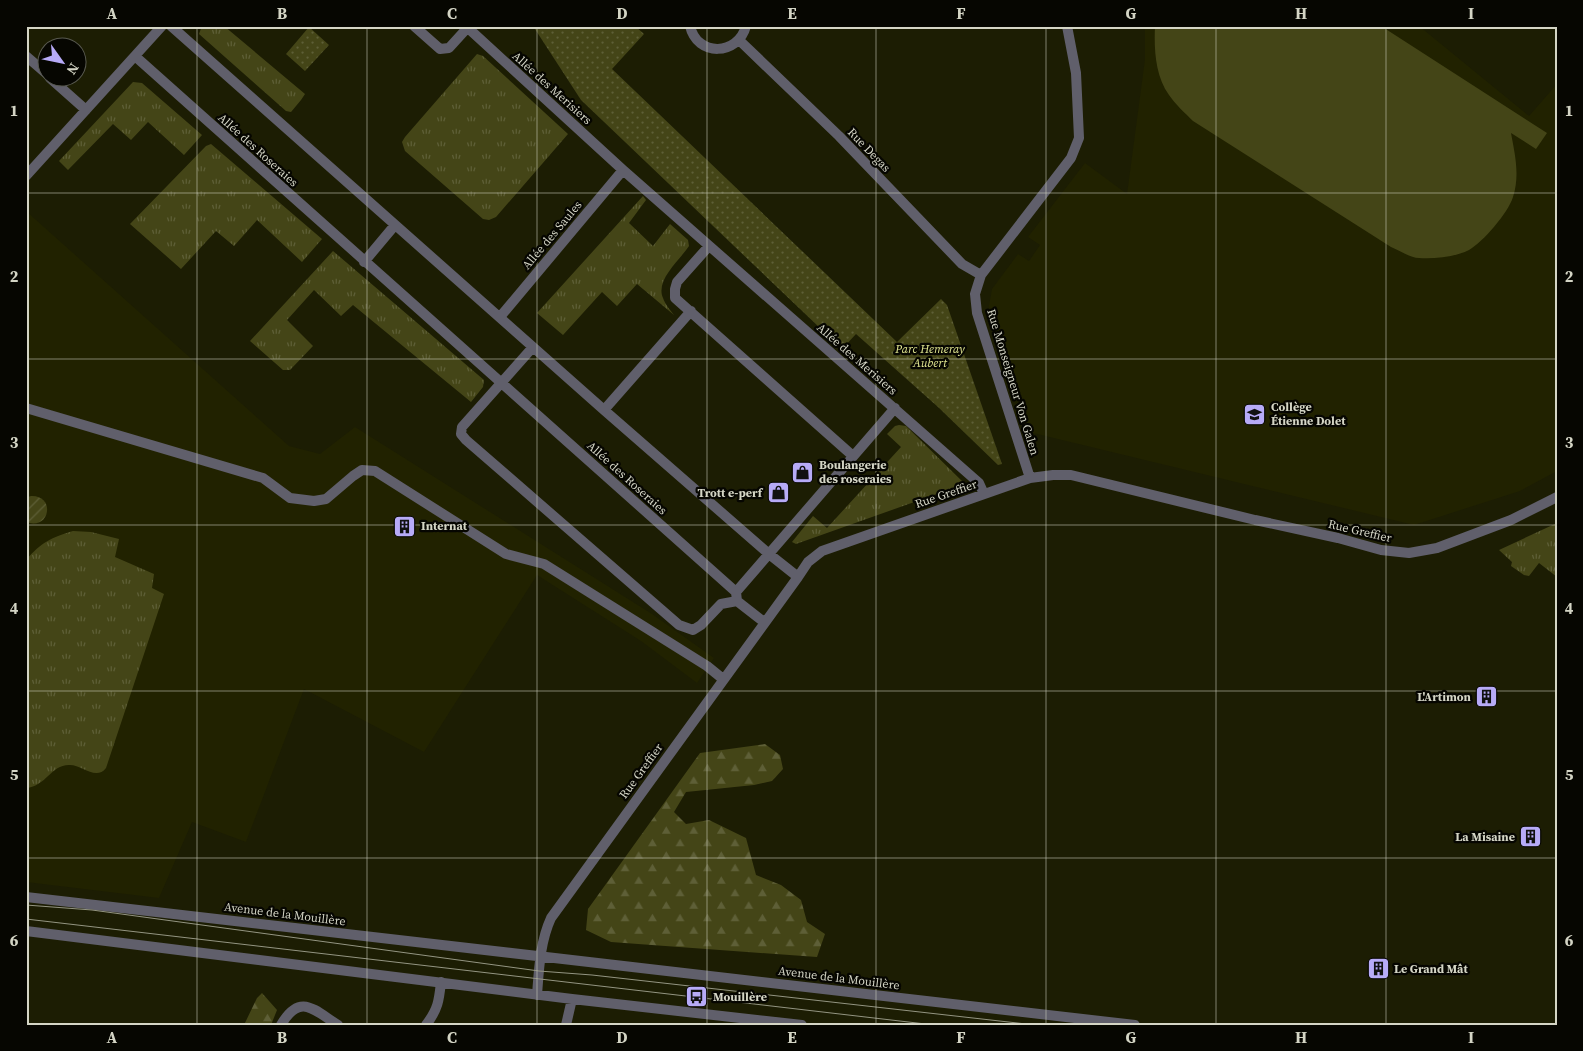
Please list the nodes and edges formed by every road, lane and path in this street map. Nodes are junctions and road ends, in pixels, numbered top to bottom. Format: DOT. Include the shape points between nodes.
graph roads {
  1 [pos="162,26"];
  2 [pos="171,26"];
  3 [pos="414,26"];
  4 [pos="690,26"];
  5 [pos="746,26"];
  6 [pos="1067,26"];
  7 [pos="469,27"];
  8 [pos="739,40"];
  9 [pos="26,56"];
  10 [pos="136,57"];
  11 [pos="38,66"];
  12 [pos="61,88"];
  13 [pos="86,110"];
  14 [pos="623,170"];
  15 [pos="26,176"];
  16 [pos="395,225"];
  17 [pos="709,246"];
  18 [pos="364,262"];
  19 [pos="981,275"];
  20 [pos="691,312"];
  21 [pos="500,317"];
  22 [pos="533,347"];
  23 [pos="502,382"];
  24 [pos="26,408"];
  25 [pos="894,408"];
  26 [pos="604,410"];
  27 [pos="853,456"];
  28 [pos="1030,478"];
  29 [pos="984,494"];
  30 [pos="1557,497"];
  31 [pos="769,554"];
  32 [pos="798,577"];
  33 [pos="736,597"];
  34 [pos="764,622"];
  35 [pos="723,679"];
  36 [pos="26,897"];
  37 [pos="26,931"];
  38 [pos="541,957"];
  39 [pos="441,982"];
  40 [pos="537,994"];
  41 [pos="572,999"];
  42 [pos="281,1025"];
  43 [pos="338,1025"];
  44 [pos="426,1025"];
  45 [pos="566,1025"];
  46 [pos="802,1025"];
  47 [pos="1135,1025"];
  1 -- 10 [label="street"];
  2 -- 16 [label="street"];
  3 -- 7 [label="street, Allée des Merisiers" via="440,49 449,48"];
  4 -- 8 [label="street" via="696,40 713,49 732,46"];
  5 -- 8 [label="street"];
  6 -- 19 [label="street, Rue Monseigneur Von Galen" via="1076,73 1079,138 1071,158"];
  7 -- 14 [label="street, Allée des Merisiers"];
  8 -- 19 [label="street, Rue Degas" via="962,264"];
  9 -- 11 [label="street"];
  10 -- 13 [label="street"];
  10 -- 18 [label="street, Allée des Roseraies"];
  12 -- 13 [label="street"];
  13 -- 15 [label="street"];
  14 -- 17 [label="street, Allée des Merisiers"];
  14 -- 21 [label="street, Allée des Saules"];
  16 -- 18 [label="street"];
  16 -- 21 [label="street"];
  17 -- 20 [label="street" via="677,282 675,289 676,298"];
  17 -- 25 [label="street, Allée des Merisiers"];
  18 -- 23 [label="street, Allée des Roseraies"];
  19 -- 28 [label="street, Rue Monseigneur Von Galen" via="975,294 977,313"];
  20 -- 26 [label="street"];
  20 -- 27 [label="street"];
  21 -- 22 [label="street"];
  22 -- 23 [label="street"];
  22 -- 26 [label="street"];
  23 -- 33 [label="street, Allée des Roseraies"];
  23 -- 33 [label="street" via="462,426 461,434 466,440 679,625 693,630 721,604"];
  24 -- 35 [label="street" via="263,478 290,498 326,499 362,470 375,471 506,554 544,564"];
  25 -- 27 [label="street"];
  25 -- 29 [label="street, Allée des Merisiers" via="978,483"];
  26 -- 31 [label="street"];
  27 -- 31 [label="street"];
  28 -- 29 [label="street, Rue Greffier"];
  28 -- 30 [label="street, Rue Greffier" via="1071,475 1380,550 1408,553 1437,548 1511,520"];
  29 -- 32 [label="street, Rue Greffier" via="822,551 808,562"];
  31 -- 32 [label="street"];
  31 -- 33 [label="street"];
  32 -- 34 [label="street, Rue Greffier"];
  33 -- 34 [label="street, Allée des Roseraies"];
  34 -- 35 [label="street, Rue Greffier"];
  35 -- 38 [label="street, Rue Greffier" via="550,918"];
  36 -- 38 [label="street, Avenue de la Mouillère"];
  37 -- 39 [label="street"];
  38 -- 40 [label="street"];
  38 -- 47 [label="street, Avenue de la Mouillère"];
  39 -- 40 [label="street"];
  39 -- 44 [label="street" via="440,1000"];
  40 -- 41 [label="street"];
  41 -- 45 [label="street"];
  41 -- 46 [label="street"];
  42 -- 43 [label="street" via="292,1009 303,1006"];
}
